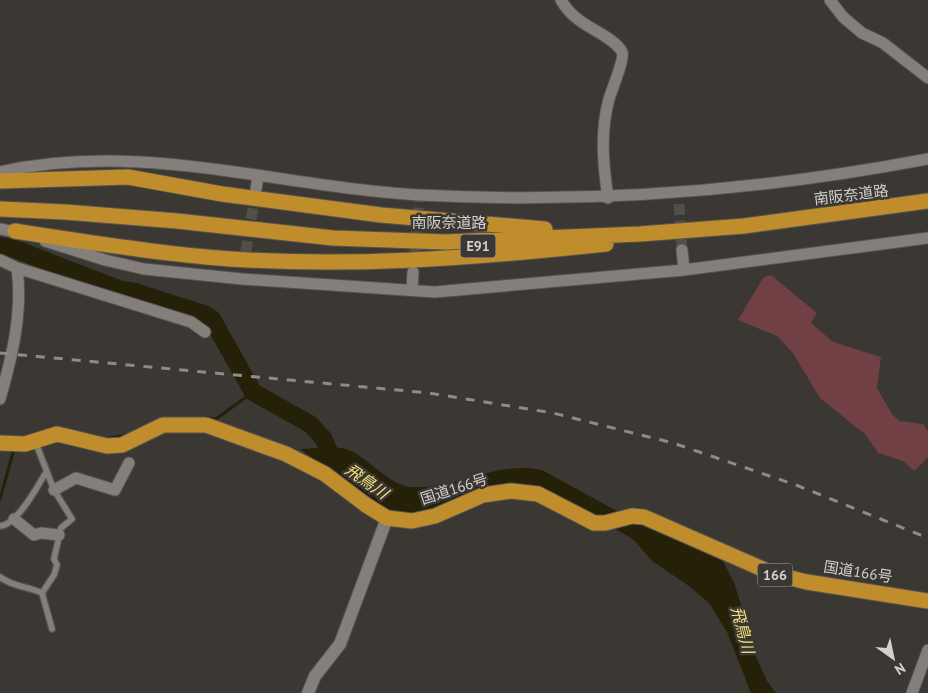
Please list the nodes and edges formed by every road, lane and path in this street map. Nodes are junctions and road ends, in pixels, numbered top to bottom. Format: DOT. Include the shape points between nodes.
graph roads {
  1 [pos="561,0"];
  2 [pos="830,0"];
  3 [pos="928,78"];
  4 [pos="928,159"];
  5 [pos="0,172"];
  6 [pos="258,176"];
  7 [pos="0,181"];
  8 [pos="256,189"];
  9 [pos="608,198"];
  10 [pos="928,201"];
  11 [pos="928,208"];
  12 [pos="0,209"];
  13 [pos="27,212"];
  14 [pos="0,215"];
  15 [pos="8,230"];
  16 [pos="639,237"];
  17 [pos="928,238"];
  18 [pos="682,250"];
  19 [pos="0,260"];
  20 [pos="18,268"];
  21 [pos="684,270"];
  22 [pos="414,272"];
  23 [pos="412,290"];
  24 [pos="205,332"];
  25 [pos="0,399"];
  26 [pos="19,442"];
  27 [pos="129,464"];
  28 [pos="46,472"];
  29 [pos="54,490"];
  30 [pos="387,518"];
  31 [pos="14,519"];
  32 [pos="0,526"];
  33 [pos="59,535"];
  34 [pos="0,570"];
  35 [pos="0,576"];
  36 [pos="42,592"];
  37 [pos="928,601"];
  38 [pos="52,629"];
  39 [pos="928,650"];
  40 [pos="308,693"];
  41 [pos="912,693"];
  1 -- 9 [label="street" via="578,20 618,46 622,53 623,59 604,115 602,157"];
  2 -- 3 [label="street" via="843,17 862,33 883,43"];
  4 -- 9 [label="street" via="678,199"];
  5 -- 6 [label="street" via="29,165 100,160"];
  6 -- 8 [label="street"];
  6 -- 9 [label="street" via="419,195"];
  7 -- 16 [label="highway" via="128,177 222,194 381,215"];
  10 -- 16 [label="highway, 南阪奈道路 / E91"];
  11 -- 16 [label="highway, 南阪奈道路 / E91" via="730,234"];
  12 -- 13 [label="highway, 南阪奈道路 / E91"];
  13 -- 14 [label="highway, 南阪奈道路 / E91"];
  13 -- 16 [label="highway, 南阪奈道路 / E91" via="177,221 333,238 445,242"];
  15 -- 16 [label="highway" via="207,257 324,262 442,258"];
  15 -- 23 [label="street" via="144,269 243,274"];
  17 -- 21 [label="street"];
  18 -- 21 [label="street"];
  19 -- 20 [label="street"];
  20 -- 24 [label="street" via="191,322"];
  20 -- 25 [label="street" via="20,289 12,354"];
  21 -- 23 [label="street" via="435,292"];
  22 -- 23 [label="street"];
  26 -- 28 [label="lane"];
  26 -- 30 [label="highway, 国道166号 / 166" via="57,434 107,446 122,445 163,425 206,425 286,454 325,474"];
  27 -- 29 [label="street" via="115,490 76,478"];
  28 -- 29 [label="lane"];
  28 -- 31 [label="lane"];
  29 -- 33 [label="lane" via="72,519 61,528"];
  30 -- 37 [label="highway, 国道166号 / 166" via="412,521 435,516 483,495 511,491 538,494 594,522 644,517 774,574"];
  30 -- 40 [label="street" via="340,644 315,676"];
  31 -- 32 [label="lane"];
  31 -- 33 [label="street" via="34,535"];
  33 -- 36 [label="lane" via="54,559 57,565"];
  34 -- 35 [label="lane"];
  35 -- 36 [label="lane" via="12,585 29,586"];
  36 -- 38 [label="lane"];
  39 -- 41 [label="street"];
}
